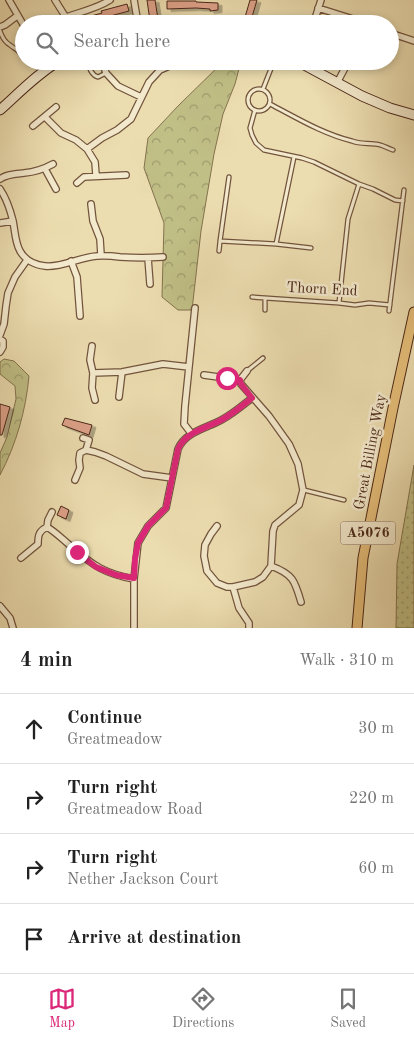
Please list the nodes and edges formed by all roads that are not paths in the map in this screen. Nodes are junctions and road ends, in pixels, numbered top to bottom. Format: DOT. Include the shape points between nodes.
graph roads {
  1 [pos="9,0"];
  2 [pos="55,0"];
  3 [pos="110,0"];
  4 [pos="134,0"];
  5 [pos="321,0"];
  6 [pos="318,8"];
  7 [pos="16,15"];
  8 [pos="65,15"];
  9 [pos="71,15"];
  10 [pos="136,15"];
  11 [pos="316,15"];
  12 [pos="340,15"];
  13 [pos="15,18"];
  14 [pos="0,27"];
  15 [pos="0,31"];
  16 [pos="399,35"];
  17 [pos="414,41"];
  18 [pos="15,48"];
  19 [pos="45,70"];
  20 [pos="91,70"];
  21 [pos="105,70"];
  22 [pos="160,70"];
  23 [pos="270,70"];
  24 [pos="313,70"];
  25 [pos="344,70"];
  26 [pos="106,73"];
  27 [pos="337,83"];
  28 [pos="263,89"];
  29 [pos="141,97"];
  30 [pos="270,104"];
  31 [pos="56,107"];
  32 [pos="0,110"];
  33 [pos="255,110"];
  34 [pos="414,115"];
  35 [pos="45,117"];
  36 [pos="33,126"];
  37 [pos="87,149"];
  38 [pos="393,150"];
  39 [pos="294,157"];
  40 [pos="53,164"];
  41 [pos="45,169"];
  42 [pos="126,175"];
  43 [pos="96,176"];
  44 [pos="229,177"];
  45 [pos="0,180"];
  46 [pos="77,182"];
  47 [pos="358,184"];
  48 [pos="0,189"];
  49 [pos="56,189"];
  50 [pos="404,190"];
  51 [pos="403,201"];
  52 [pos="91,204"];
  53 [pos="13,221"];
  54 [pos="0,223"];
  55 [pos="220,241"];
  56 [pos="276,244"];
  57 [pos="311,248"];
  58 [pos="220,251"];
  59 [pos="101,255"];
  60 [pos="162,257"];
  61 [pos="148,258"];
  62 [pos="27,260"];
  63 [pos="71,262"];
  64 [pos="150,284"];
  65 [pos="252,297"];
  66 [pos="265,298"];
  67 [pos="339,302"];
  68 [pos="390,305"];
  69 [pos="3,306"];
  70 [pos="195,308"];
  71 [pos="264,310"];
  72 [pos="390,311"];
  73 [pos="414,312"];
  74 [pos="80,316"];
  75 [pos="0,337"];
  76 [pos="92,346"];
  77 [pos="0,352"];
  78 [pos="263,358"];
  79 [pos="189,367"];
  80 [pos="247,371"];
  81 [pos="122,372"];
  82 [pos="93,373"];
  83 [pos="204,375"];
  84 [pos="240,380"];
  85 [pos="119,397"];
  86 [pos="252,398"];
  87 [pos="95,400"];
  88 [pos="191,433"];
  89 [pos="83,438"];
  90 [pos="86,450"];
  91 [pos="172,478"];
  92 [pos="75,480"];
  93 [pos="303,490"];
  94 [pos="344,500"];
  95 [pos="52,512"];
  96 [pos="217,526"];
  97 [pos="47,527"];
  98 [pos="21,558"];
  99 [pos="271,566"];
  100 [pos="134,578"];
  101 [pos="233,588"];
  102 [pos="301,602"];
  103 [pos="0,606"];
  104 [pos="13,628"];
  105 [pos="134,628"];
  106 [pos="249,628"];
  107 [pos="357,628"];
  1 -- 7 [label="street"];
  2 -- 8 [label="street"];
  3 -- 9 [label="street"];
  4 -- 10 [label="street"];
  5 -- 6 [label="street"];
  6 -- 11 [label="street"];
  6 -- 12 [label="street"];
  13 -- 14 [label="street"];
  15 -- 18 [label="lane"];
  16 -- 17 [label="street"];
  19 -- 32 [label="street"];
  20 -- 26 [label="lane" via="98,77"];
  21 -- 26 [label="street"];
  22 -- 29 [label="street"];
  23 -- 28 [label="lane"];
  24 -- 27 [label="street"];
  25 -- 27 [label="street"];
  26 -- 29 [label="street" via="118,86"];
  27 -- 34 [label="street" via="390,108"];
  28 -- 30 [label="lane" via="271,97"];
  28 -- 33 [label="lane" via="254,90 249,96 249,105"];
  29 -- 37 [label="street" via="131,119"];
  30 -- 33 [label="lane" via="265,110"];
  30 -- 38 [label="lane" via="338,137"];
  31 -- 35 [label="street"];
  33 -- 39 [label="lane" via="250,128 256,143 264,150"];
  35 -- 36 [label="street"];
  35 -- 37 [label="street" via="61,133"];
  37 -- 43 [label="street" via="95,162"];
  39 -- 47 [label="lane" via="314,162"];
  39 -- 56 [label="lane"];
  40 -- 41 [label="street"];
  41 -- 45 [label="street" via="5,175"];
  41 -- 49 [label="street"];
  42 -- 43 [label="street"];
  43 -- 46 [label="street" via="84,177"];
  44 -- 55 [label="lane"];
  47 -- 51 [label="lane"];
  47 -- 67 [label="lane" via="348,220"];
  48 -- 53 [label="street" via="7,199"];
  50 -- 51 [label="lane"];
  51 -- 68 [label="lane"];
  52 -- 59 [label="street"];
  53 -- 54 [label="street"];
  53 -- 62 [label="street" via="20,252"];
  55 -- 56 [label="lane"];
  55 -- 58 [label="lane"];
  56 -- 57 [label="lane"];
  59 -- 61 [label="street"];
  59 -- 63 [label="street"];
  60 -- 61 [label="street"];
  61 -- 64 [label="street"];
  62 -- 63 [label="street" via="47,267"];
  62 -- 69 [label="street" via="14,277"];
  63 -- 74 [label="street" via="77,276"];
  65 -- 66 [label="lane, Thorn End"];
  66 -- 67 [label="lane, Thorn End"];
  66 -- 71 [label="lane"];
  67 -- 68 [label="lane, Thorn End"];
  68 -- 72 [label="lane"];
  69 -- 75 [label="street" via="4,324"];
  70 -- 79 [label="street"];
  73 -- 107 [label="main road, Great Billing Way / A5076" via="363,558"];
  75 -- 77 [label="street" via="4,347"];
  76 -- 82 [label="street" via="90,360"];
  78 -- 80 [label="lane"];
  79 -- 81 [label="street" via="163,364"];
  79 -- 88 [label="street" via="184,424"];
  80 -- 84 [label="street"];
  81 -- 82 [label="street"];
  81 -- 85 [label="street"];
  82 -- 87 [label="street"];
  83 -- 84 [label="street"];
  84 -- 86 [label="street"];
  86 -- 88 [label="street" via="225,418"];
  86 -- 93 [label="street" via="289,444 298,464"];
  88 -- 91 [label="street" via="180,444"];
  89 -- 90 [label="street" via="89,440"];
  90 -- 91 [label="street" via="143,474"];
  90 -- 92 [label="street" via="80,453 80,468"];
  91 -- 100 [label="street" via="166,508 148,526 138,543"];
  93 -- 94 [label="lane"];
  93 -- 99 [label="street" via="299,505 275,525"];
  95 -- 97 [label="street"];
  96 -- 101 [label="street" via="205,545 207,571 217,583"];
  97 -- 98 [label="street" via="41,530 38,544"];
  97 -- 100 [label="street" via="96,567"];
  99 -- 101 [label="street" via="255,582"];
  99 -- 102 [label="street" via="289,575"];
  100 -- 105 [label="street"];
  101 -- 106 [label="street"];
  103 -- 104 [label="street" via="10,618"];
}
